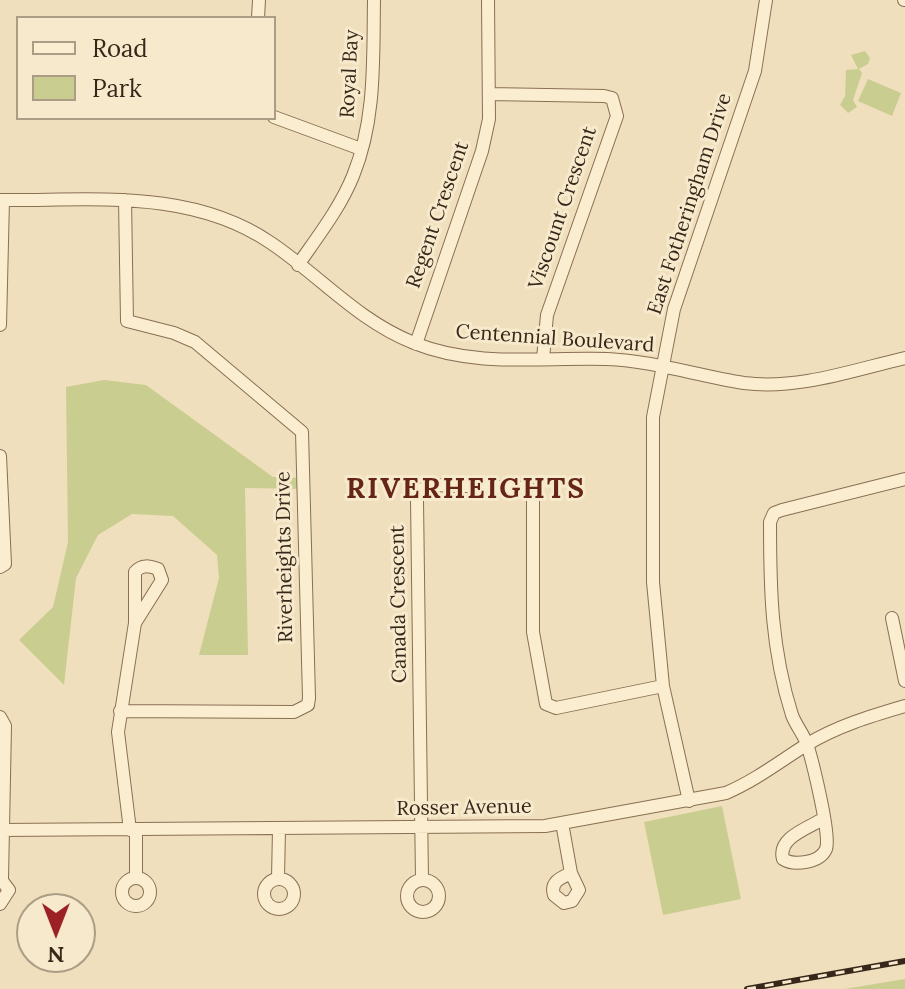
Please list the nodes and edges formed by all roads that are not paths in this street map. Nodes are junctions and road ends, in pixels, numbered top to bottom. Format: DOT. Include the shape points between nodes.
graph roads {
  1 [pos="374,0"];
  2 [pos="488,0"];
  3 [pos="766,0"];
  4 [pos="489,94"];
  5 [pos="276,118"];
  6 [pos="361,149"];
  7 [pos="1,200"];
  8 [pos="125,200"];
  9 [pos="298,265"];
  10 [pos="0,325"];
  11 [pos="416,344"];
  12 [pos="905,358"];
  13 [pos="543,359"];
  14 [pos="661,365"];
  15 [pos="0,456"];
  16 [pos="905,479"];
  17 [pos="0,567"];
  18 [pos="892,618"];
  19 [pos="135,623"];
  20 [pos="905,681"];
  21 [pos="663,686"];
  22 [pos="905,706"];
  23 [pos="120,711"];
  24 [pos="0,717"];
  25 [pos="808,744"];
  26 [pos="689,801"];
  27 [pos="823,819"];
  28 [pos="562,823"];
  29 [pos="279,829"];
  30 [pos="423,829"];
  31 [pos="2,830"];
  32 [pos="133,830"];
  33 [pos="571,873"];
  34 [pos="136,878"];
  35 [pos="278,878"];
  36 [pos="1,879"];
  37 [pos="422,880"];
  38 [pos="0,904"];
  1 -- 6 [label="street, Royal Bay" via="372,92"];
  2 -- 4 [label="street, Regent Crescent"];
  3 -- 14 [label="street, East Fotheringham Drive" via="755,71 674,309"];
  4 -- 11 [label="street, Regent Crescent" via="482,151"];
  4 -- 13 [label="street, Viscount Crescent" via="604,96 616,107 547,315"];
  5 -- 6 [label="street, Royal Bay"];
  6 -- 9 [label="street, Royal Bay" via="339,205"];
  7 -- 8 [label="street, Centennial Boulevard"];
  7 -- 10 [label="street"];
  8 -- 9 [label="street, Centennial Boulevard" via="163,202 228,220 273,244"];
  8 -- 23 [label="street, Riverheights Drive" via="127,321 195,342 302,432 309,698 308,705 294,712"];
  9 -- 11 [label="street, Centennial Boulevard" via="362,315"];
  11 -- 13 [label="street, Centennial Boulevard" via="469,357"];
  12 -- 14 [label="street, Centennial Boulevard" via="777,384 745,383"];
  13 -- 14 [label="street, Centennial Boulevard"];
  14 -- 21 [label="street, East Fotheringham Drive" via="653,417 653,582"];
  15 -- 17 [label="street" via="5,564"];
  16 -- 25 [label="street" via="782,510 770,522 770,618 793,717"];
  18 -- 20 [label="street"];
  19 -- 23 [label="street"];
  21 -- 26 [label="street, East Fotheringham Drive"];
  21 -- 30 [label="street, Canada Crescent" via="556,708 546,704 533,632 529,488 431,485 421,490 417,500"];
  22 -- 25 [label="street, Rosser Avenue" via="847,724"];
  23 -- 32 [label="street" via="120,756"];
  24 -- 31 [label="street" via="5,726"];
  25 -- 26 [label="street, Rosser Avenue" via="750,783"];
  25 -- 27 [label="street"];
  26 -- 28 [label="street, Rosser Avenue"];
  28 -- 30 [label="street, Rosser Avenue"];
  28 -- 33 [label="street"];
  29 -- 30 [label="street, Rosser Avenue"];
  29 -- 32 [label="street, Rosser Avenue"];
  29 -- 35 [label="street"];
  30 -- 37 [label="street"];
  31 -- 32 [label="street, Rosser Avenue"];
  31 -- 36 [label="street"];
  32 -- 34 [label="street"];
  36 -- 38 [label="street" via="9,890"];
}
